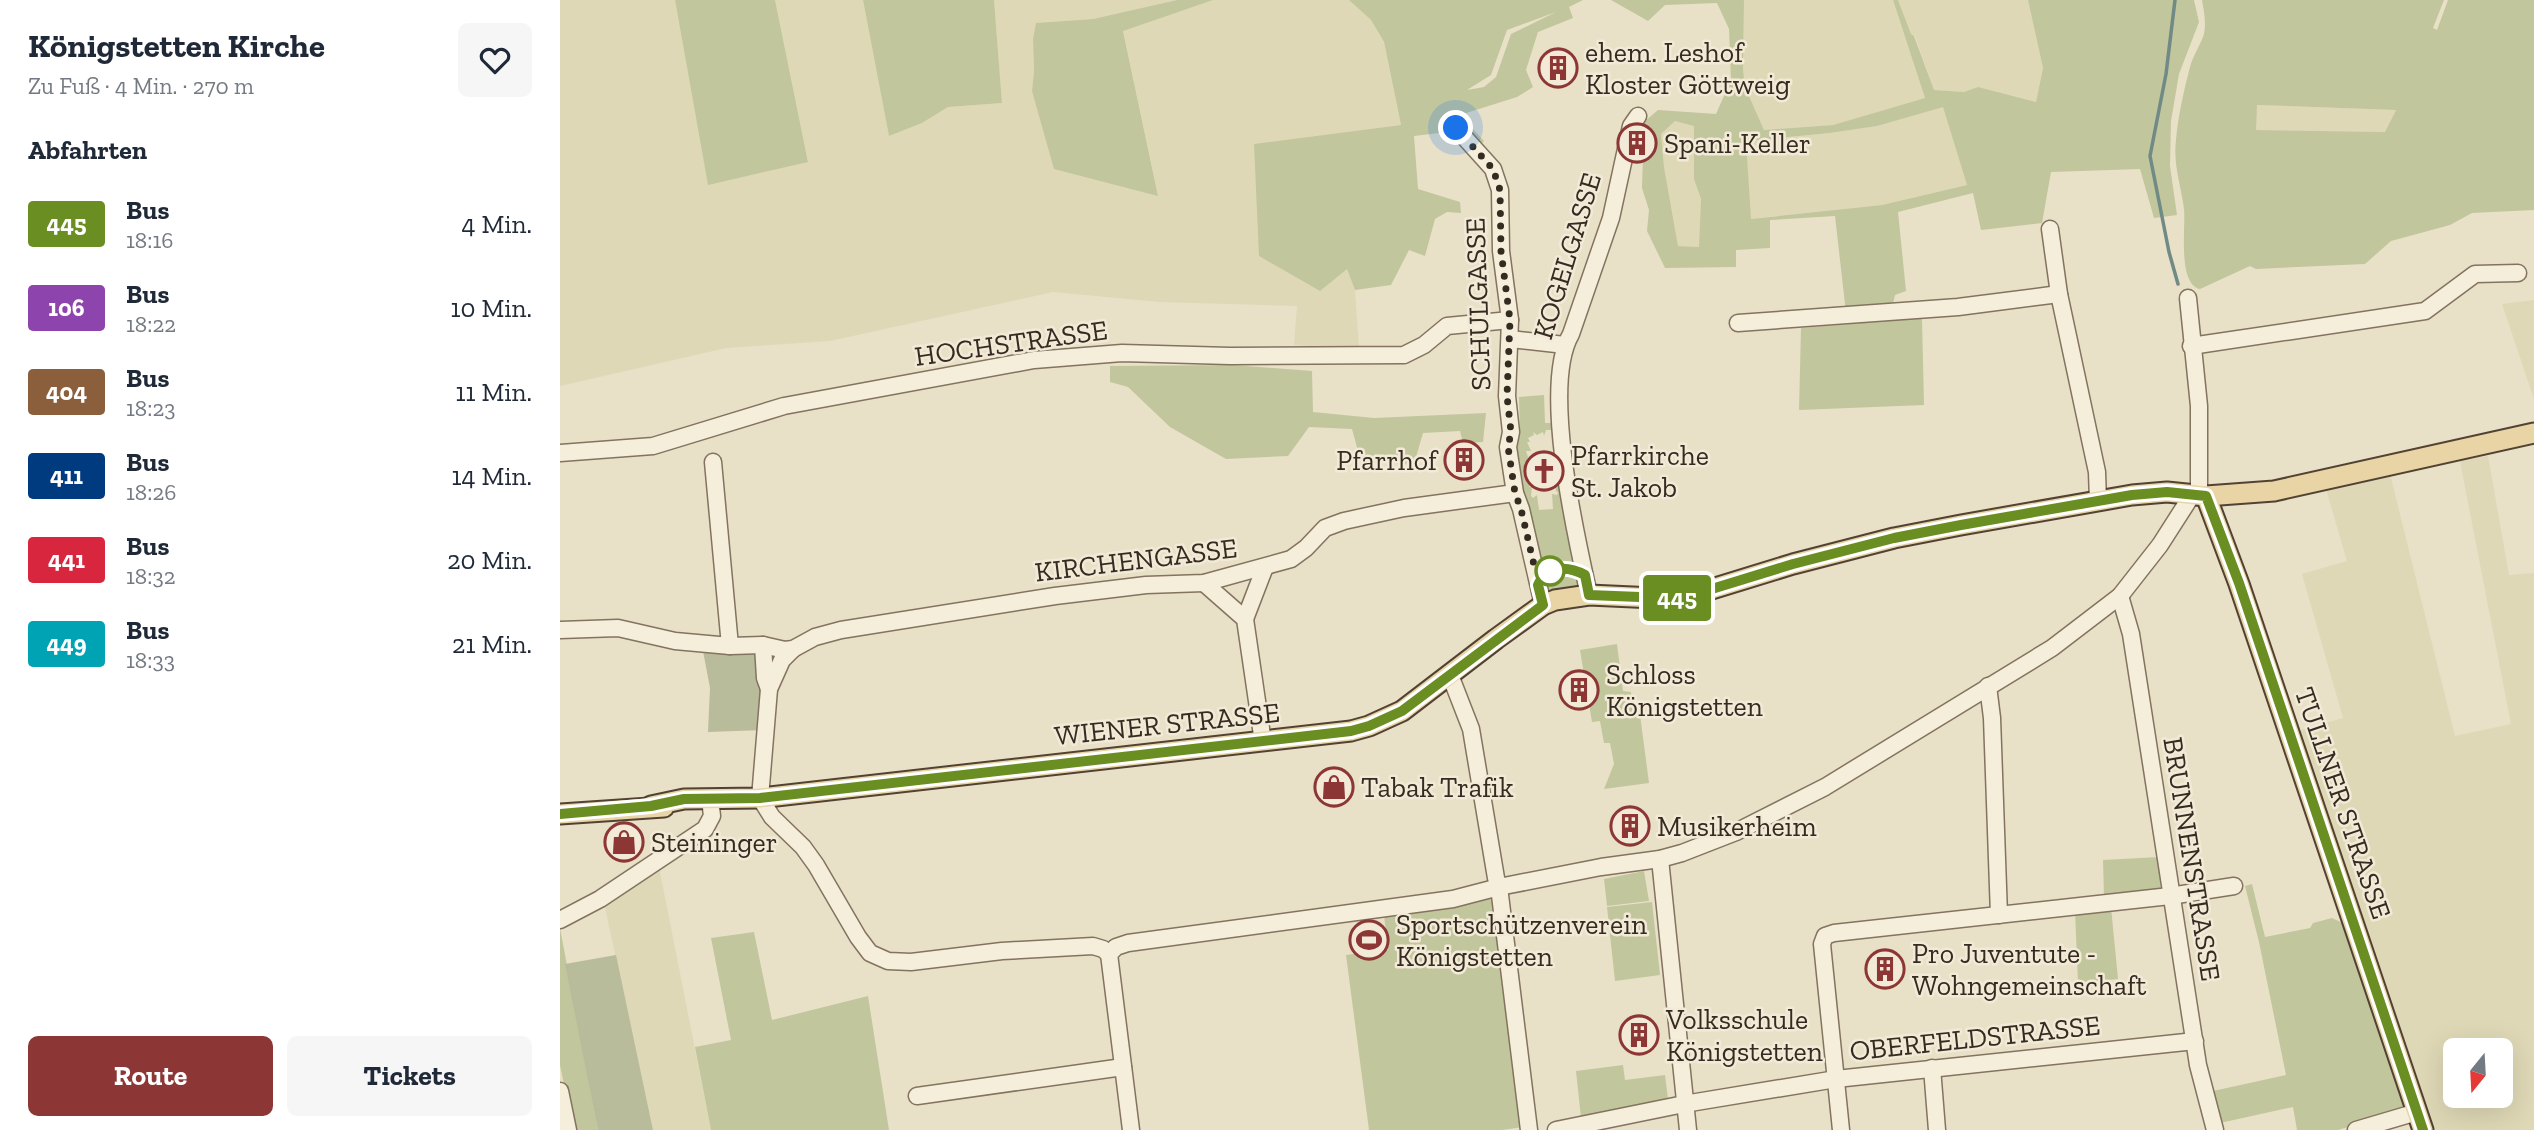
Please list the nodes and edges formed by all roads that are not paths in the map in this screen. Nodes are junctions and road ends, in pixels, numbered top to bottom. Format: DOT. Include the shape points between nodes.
graph roads {
  1 [pos="1638,116"];
  2 [pos="1456,128"];
  3 [pos="2050,229"];
  4 [pos="2518,273"];
  5 [pos="2059,294"];
  6 [pos="2188,298"];
  7 [pos="1510,320"];
  8 [pos="1738,323"];
  9 [pos="1510,340"];
  10 [pos="1565,345"];
  11 [pos="2191,345"];
  12 [pos="2534,427"];
  13 [pos="2525,434"];
  14 [pos="560,453"];
  15 [pos="713,462"];
  16 [pos="1515,493"];
  17 [pos="2199,495"];
  18 [pos="2098,501"];
  19 [pos="1265,568"];
  20 [pos="1204,583"];
  21 [pos="1589,595"];
  22 [pos="2120,596"];
  23 [pos="1543,605"];
  24 [pos="1245,618"];
  25 [pos="560,630"];
  26 [pos="762,645"];
  27 [pos="730,646"];
  28 [pos="793,649"];
  29 [pos="1450,675"];
  30 [pos="1989,687"];
  31 [pos="769,689"];
  32 [pos="1263,742"];
  33 [pos="760,798"];
  34 [pos="711,804"];
  35 [pos="560,814"];
  36 [pos="1660,859"];
  37 [pos="2234,886"];
  38 [pos="1499,887"];
  39 [pos="2170,896"];
  40 [pos="1999,915"];
  41 [pos="560,920"];
  42 [pos="1108,954"];
  43 [pos="2195,1041"];
  44 [pos="1123,1068"];
  45 [pos="1932,1068"];
  46 [pos="1836,1079"];
  47 [pos="560,1091"];
  48 [pos="917,1096"];
  49 [pos="1684,1104"];
  50 [pos="2420,1121"];
  51 [pos="568,1130"];
  52 [pos="1131,1130"];
  53 [pos="1529,1130"];
  54 [pos="1556,1130"];
  55 [pos="1688,1130"];
  56 [pos="1841,1130"];
  57 [pos="1937,1130"];
  58 [pos="2215,1130"];
  59 [pos="2356,1130"];
  1 -- 10 [label="street, KOGELGASSE" via="1631,126 1611,218"];
  2 -- 7 [label="street, SCHULGASSE" via="1493,169 1500,190 1501,251"];
  3 -- 5 [label="street"];
  4 -- 11 [label="street" via="2474,274 2425,311"];
  5 -- 8 [label="street" via="1958,307"];
  5 -- 18 [label="street" via="2090,432"];
  6 -- 11 [label="street"];
  7 -- 9 [label="street, SCHULGASSE"];
  7 -- 14 [label="street, HOCHSTRASSE" via="1447,326 1404,355 1122,353 1034,360 784,406 653,446"];
  9 -- 10 [label="street"];
  9 -- 16 [label="street, SCHULGASSE" via="1508,447"];
  10 -- 21 [label="street, KOGELGASSE" via="1560,391 1569,499"];
  11 -- 17 [label="street" via="2199,406"];
  12 -- 13 [label="main road"];
  13 -- 17 [label="main road" via="2302,486"];
  15 -- 27 [label="street"];
  16 -- 19 [label="street, KIRCHENGASSE" via="1344,521 1325,528 1291,559"];
  16 -- 23 [label="street, SCHULGASSE"];
  17 -- 18 [label="main road" via="2167,492"];
  17 -- 22 [label="street"];
  17 -- 50 [label="main road, TULLNER STRASSE" via="2239,583"];
  18 -- 21 [label="main road" via="1894,538 1689,596"];
  19 -- 20 [label="street, KIRCHENGASSE"];
  19 -- 24 [label="street"];
  20 -- 24 [label="street"];
  20 -- 28 [label="street, KIRCHENGASSE" via="1055,596 841,630"];
  21 -- 23 [label="main road"];
  22 -- 30 [label="street" via="2052,649"];
  22 -- 39 [label="street, BRUNNENSTRASSE" via="2131,634"];
  23 -- 29 [label="main road, WIENER STRASSE"];
  24 -- 32 [label="street"];
  25 -- 27 [label="street" via="618,628 675,641"];
  26 -- 27 [label="street"];
  26 -- 28 [label="street"];
  26 -- 31 [label="street"];
  28 -- 31 [label="street" via="782,660"];
  29 -- 32 [label="main road, WIENER STRASSE" via="1402,711 1369,726"];
  29 -- 38 [label="street" via="1471,729"];
  30 -- 36 [label="street" via="1813,794 1736,832"];
  30 -- 40 [label="street"];
  31 -- 33 [label="street"];
  32 -- 33 [label="main road, WIENER STRASSE"];
  33 -- 34 [label="main road, WIENER STRASSE"];
  33 -- 42 [label="street" via="810,856 862,944 878,958 911,962 1093,946"];
  34 -- 35 [label="main road, WIENER STRASSE" via="676,800"];
  34 -- 41 [label="street" via="711,821 705,829"];
  36 -- 38 [label="street"];
  36 -- 49 [label="street"];
  37 -- 39 [label="street"];
  38 -- 42 [label="street" via="1453,899 1128,943"];
  38 -- 53 [label="street"];
  39 -- 40 [label="street"];
  39 -- 43 [label="street, BRUNNENSTRASSE"];
  40 -- 46 [label="street" via="1825,936 1822,944"];
  42 -- 44 [label="street"];
  43 -- 45 [label="street, OBERFELDSTRASSE"];
  43 -- 58 [label="street, BRUNNENSTRASSE"];
  44 -- 48 [label="street"];
  44 -- 52 [label="street"];
  45 -- 46 [label="street, OBERFELDSTRASSE"];
  45 -- 57 [label="street"];
  46 -- 49 [label="street, OBERFELDSTRASSE"];
  46 -- 56 [label="street"];
  47 -- 51 [label="street"];
  49 -- 54 [label="street, OBERFELDSTRASSE"];
  49 -- 55 [label="street"];
  50 -- 59 [label="street"];
}
